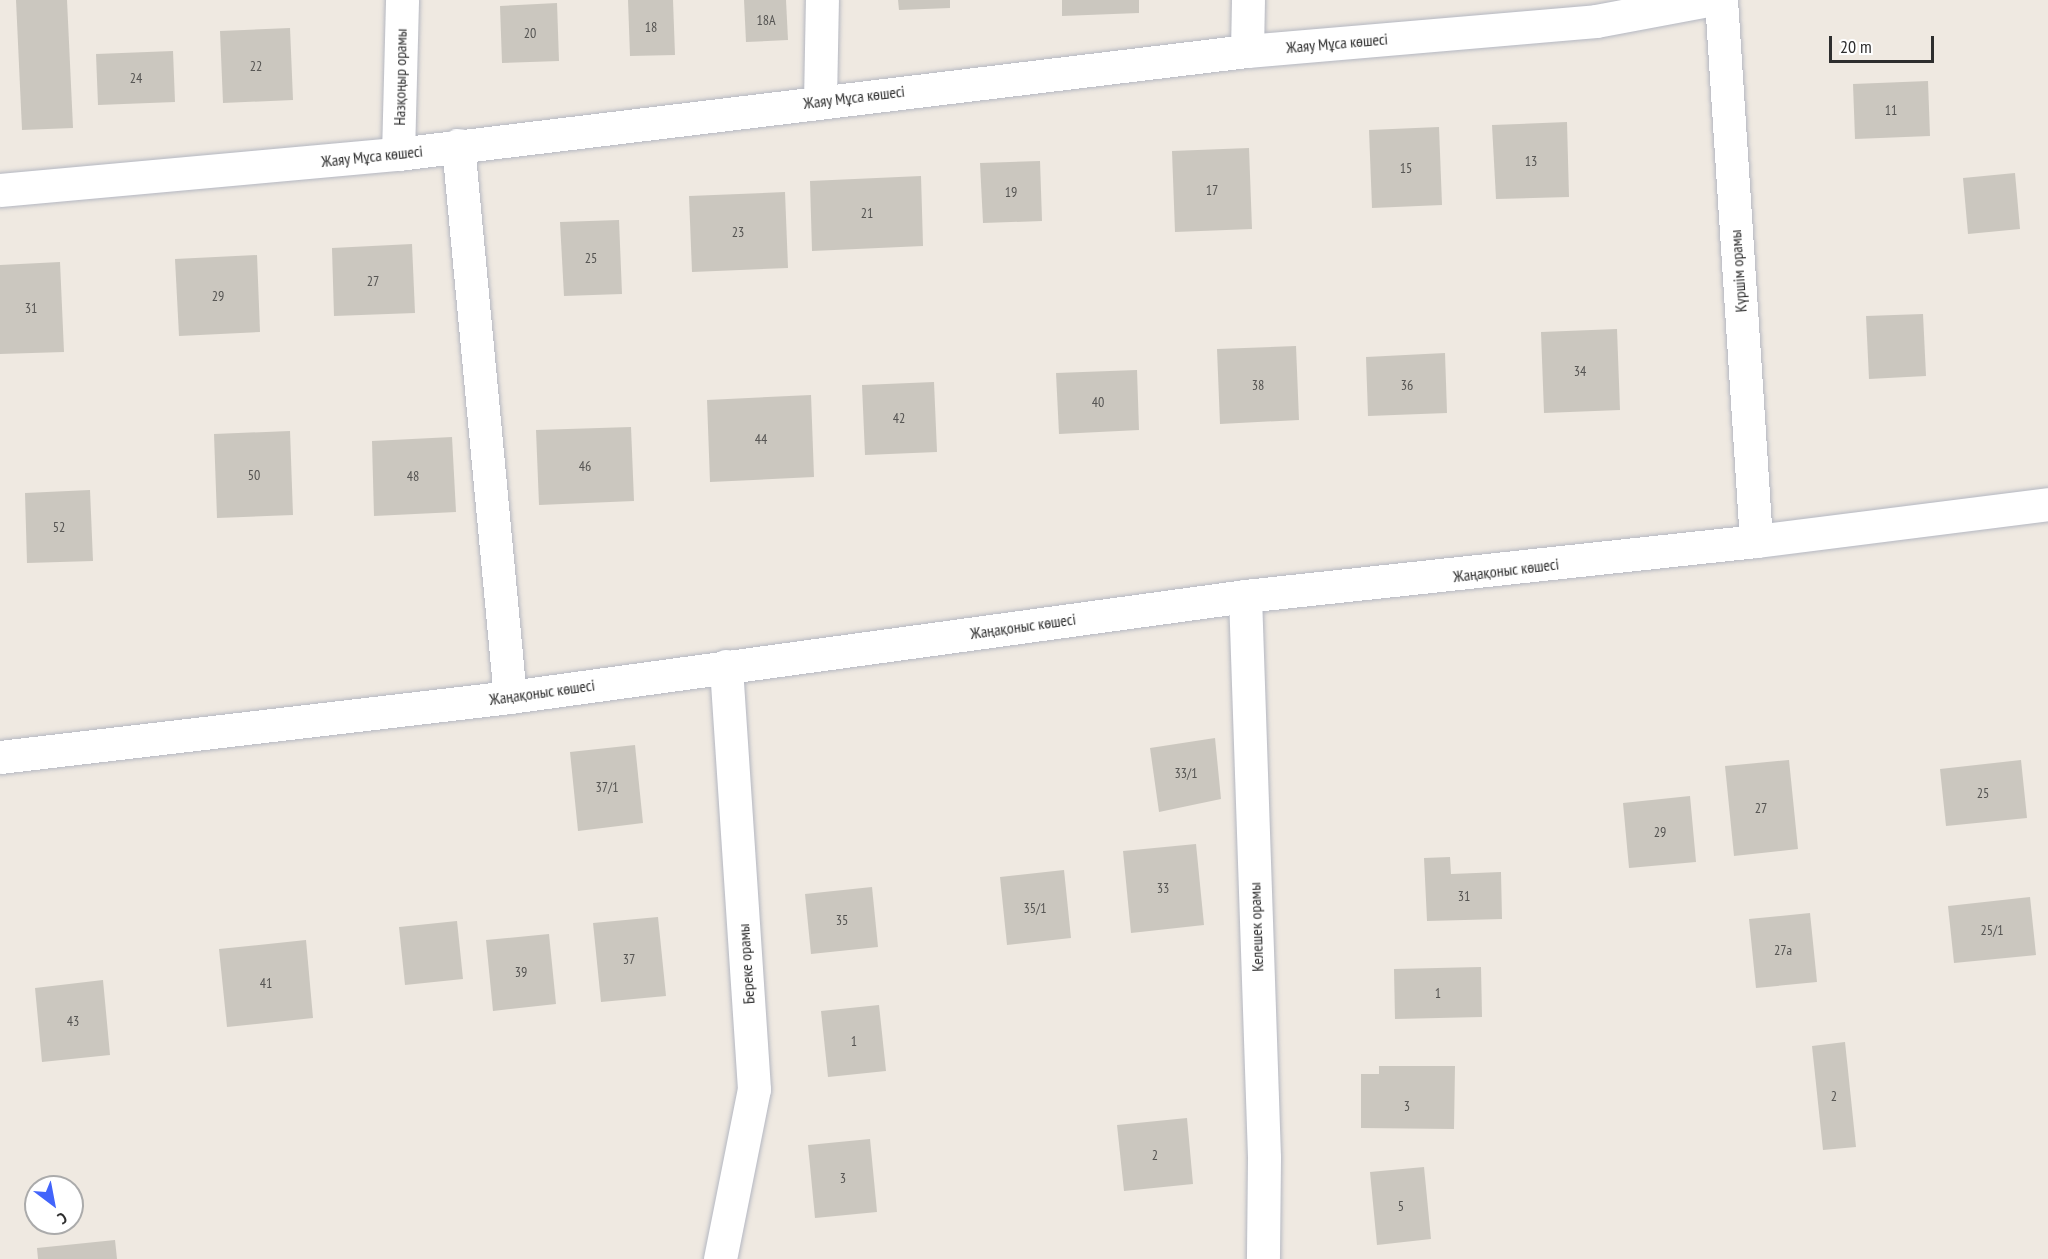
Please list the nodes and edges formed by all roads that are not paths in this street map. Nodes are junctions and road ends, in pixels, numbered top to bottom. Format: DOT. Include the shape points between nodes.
graph roads {
  1 [pos="402,0"];
  2 [pos="822,0"];
  3 [pos="1248,0"];
  4 [pos="1708,0"];
  5 [pos="1721,0"];
  6 [pos="1247,51"];
  7 [pos="820,101"];
  8 [pos="458,145"];
  9 [pos="398,154"];
  10 [pos="0,190"];
  11 [pos="2048,504"];
  12 [pos="1756,541"];
  13 [pos="1245,596"];
  14 [pos="726,666"];
  15 [pos="510,697"];
  16 [pos="0,758"];
  17 [pos="720,1259"];
  18 [pos="1263,1259"];
  1 -- 9 [label="street, Назқоңыр орамы"];
  2 -- 7 [label="street"];
  3 -- 6 [label="street"];
  4 -- 6 [label="street, Жаяу Мұса көшесі" via="1596,21"];
  5 -- 12 [label="street, Күршім орамы"];
  6 -- 7 [label="street, Жаяу Мұса көшесі"];
  7 -- 8 [label="street, Жаяу Мұса көшесі"];
  8 -- 9 [label="street, Жаяу Мұса көшесі"];
  8 -- 15 [label="street"];
  9 -- 10 [label="street, Жаяу Мұса көшесі"];
  11 -- 12 [label="street, Жаңақоныс көшесі"];
  12 -- 13 [label="street, Жаңақоныс көшесі"];
  13 -- 14 [label="street, Жаңақоныс көшесі"];
  13 -- 18 [label="street, Келешек орамы" via="1264,1158"];
  14 -- 15 [label="street, Жаңақоныс көшесі"];
  14 -- 17 [label="street, Береке орамы" via="754,1089"];
  15 -- 16 [label="street, Жаңақоныс көшесі"];
}
